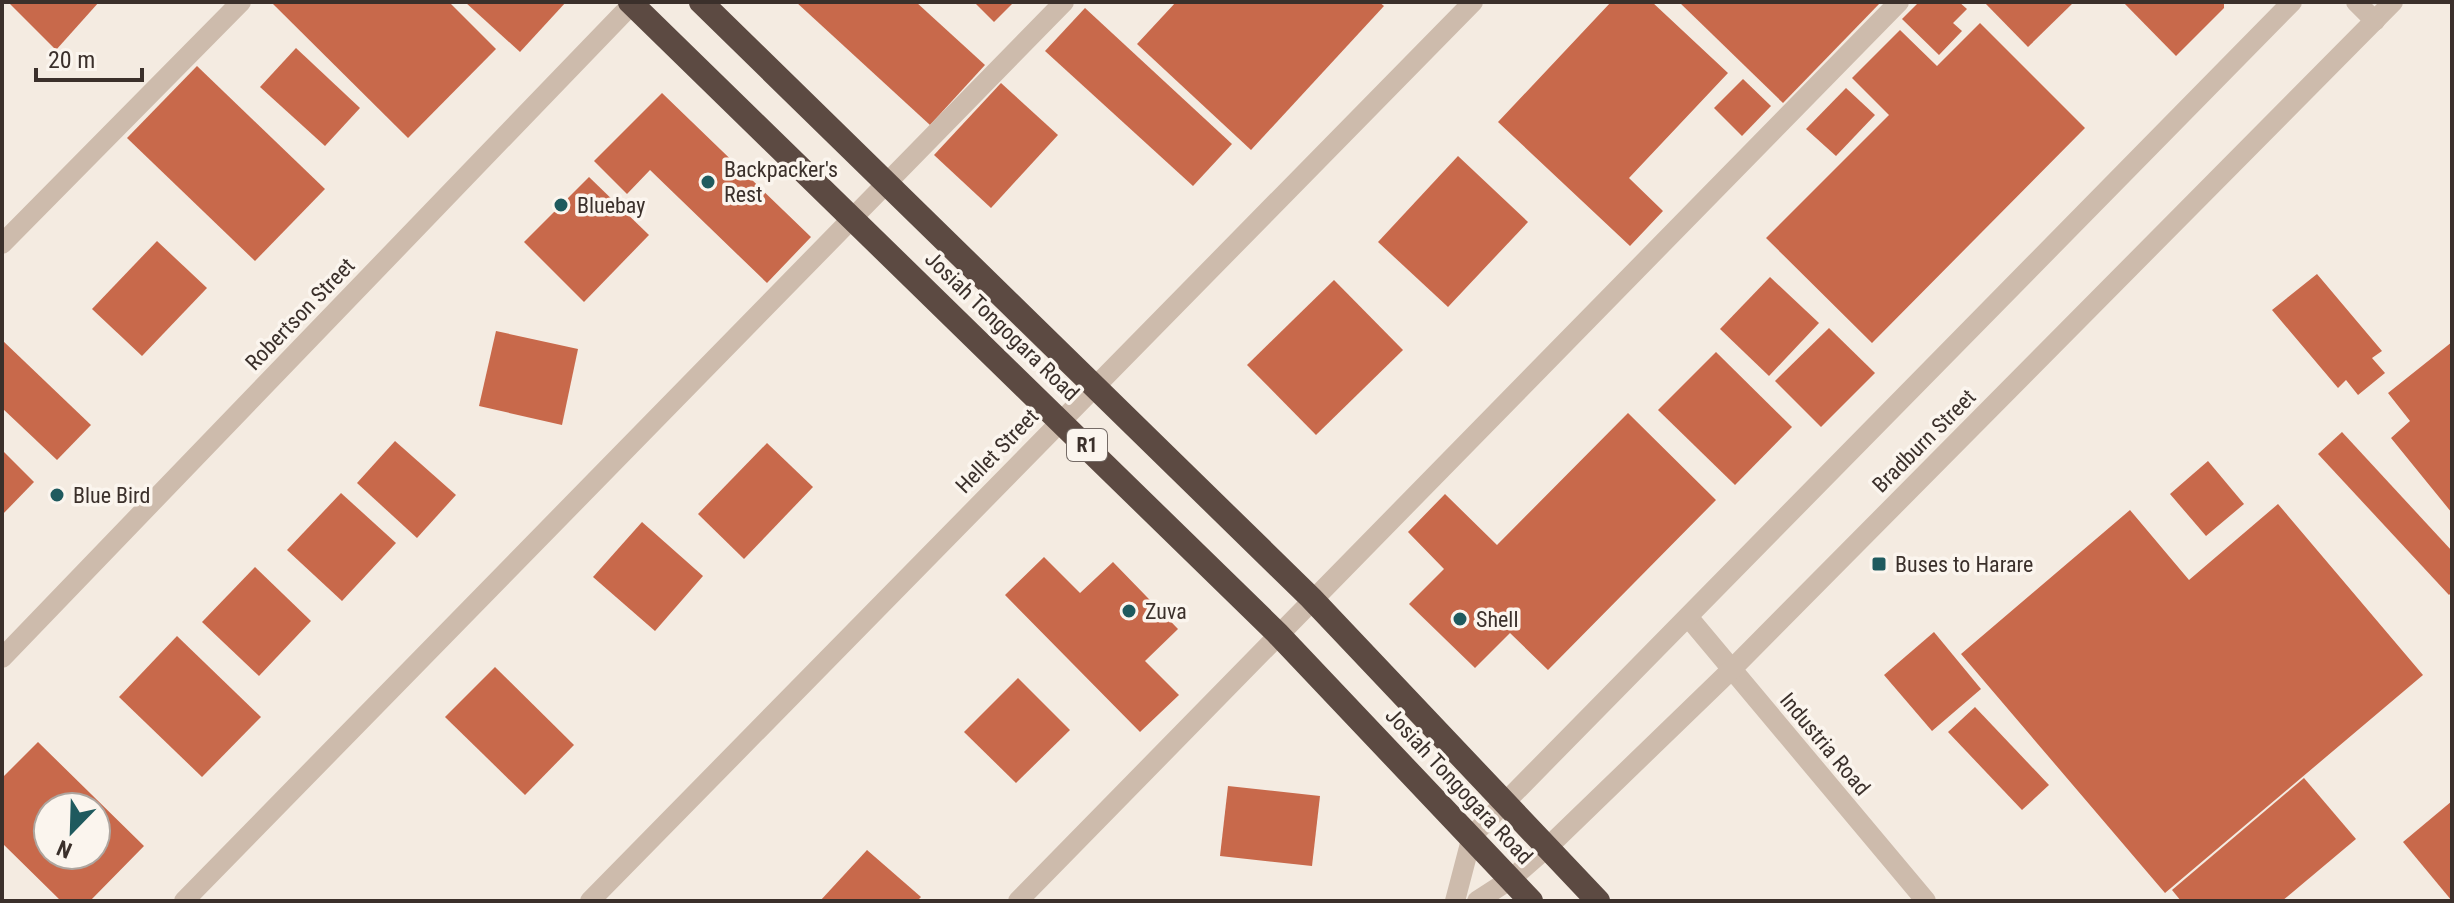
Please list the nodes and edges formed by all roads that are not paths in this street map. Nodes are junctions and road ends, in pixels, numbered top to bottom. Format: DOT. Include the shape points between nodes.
graph roads {
  1 [pos="241,2"];
  2 [pos="701,2"];
  3 [pos="1064,2"];
  4 [pos="1473,2"];
  5 [pos="1899,2"];
  6 [pos="2292,2"];
  7 [pos="2356,2"];
  8 [pos="2393,2"];
  9 [pos="632,3"];
  10 [pos="2375,21"];
  11 [pos="887,182"];
  12 [pos="852,218"];
  13 [pos="2,244"];
  14 [pos="1096,385"];
  15 [pos="1062,419"];
  16 [pos="1311,598"];
  17 [pos="1689,618"];
  18 [pos="1277,633"];
  19 [pos="2,658"];
  20 [pos="1731,670"];
  21 [pos="1507,802"];
  22 [pos="1472,836"];
  23 [pos="1549,846"];
  24 [pos="1511,879"];
  25 [pos="184,901"];
  26 [pos="590,901"];
  27 [pos="1018,901"];
  28 [pos="1455,901"];
  29 [pos="1477,901"];
  30 [pos="1531,901"];
  31 [pos="1598,901"];
  32 [pos="1926,901"];
  1 -- 13 [label="street"];
  2 -- 11 [label="highway, Josiah Tongogara Road / R1"];
  3 -- 11 [label="street"];
  4 -- 14 [label="street, Hellet Street"];
  5 -- 16 [label="street"];
  6 -- 17 [label="street, Bradburn Street"];
  7 -- 10 [label="street"];
  8 -- 10 [label="street, Bradburn Street"];
  9 -- 12 [label="highway, Josiah Tongogara Road / R1"];
  9 -- 19 [label="street, Robertson Street"];
  10 -- 20 [label="street, Bradburn Street"];
  11 -- 12 [label="street"];
  11 -- 14 [label="highway, Josiah Tongogara Road / R1"];
  12 -- 15 [label="highway, Josiah Tongogara Road / R1"];
  12 -- 25 [label="street"];
  14 -- 15 [label="street, Hellet Street"];
  14 -- 16 [label="highway, Josiah Tongogara Road / R1"];
  15 -- 18 [label="highway, Josiah Tongogara Road / R1"];
  15 -- 26 [label="street, Hellet Street"];
  16 -- 18 [label="street"];
  16 -- 21 [label="highway, Josiah Tongogara Road / R1"];
  17 -- 20 [label="street, Industria Road"];
  17 -- 21 [label="street, Bradburn Street"];
  18 -- 22 [label="highway, Josiah Tongogara Road / R1"];
  18 -- 27 [label="street"];
  20 -- 23 [label="street, Bradburn Street"];
  20 -- 32 [label="street, Industria Road"];
  21 -- 22 [label="street, Bradburn Street"];
  21 -- 23 [label="highway, Josiah Tongogara Road / R1"];
  22 -- 24 [label="highway, Josiah Tongogara Road / R1"];
  22 -- 28 [label="street"];
  23 -- 24 [label="street, Bradburn Street"];
  23 -- 31 [label="highway, Josiah Tongogara Road / R1"];
  24 -- 29 [label="street, Bradburn Street"];
  24 -- 30 [label="highway, Josiah Tongogara Road / R1"];
}
